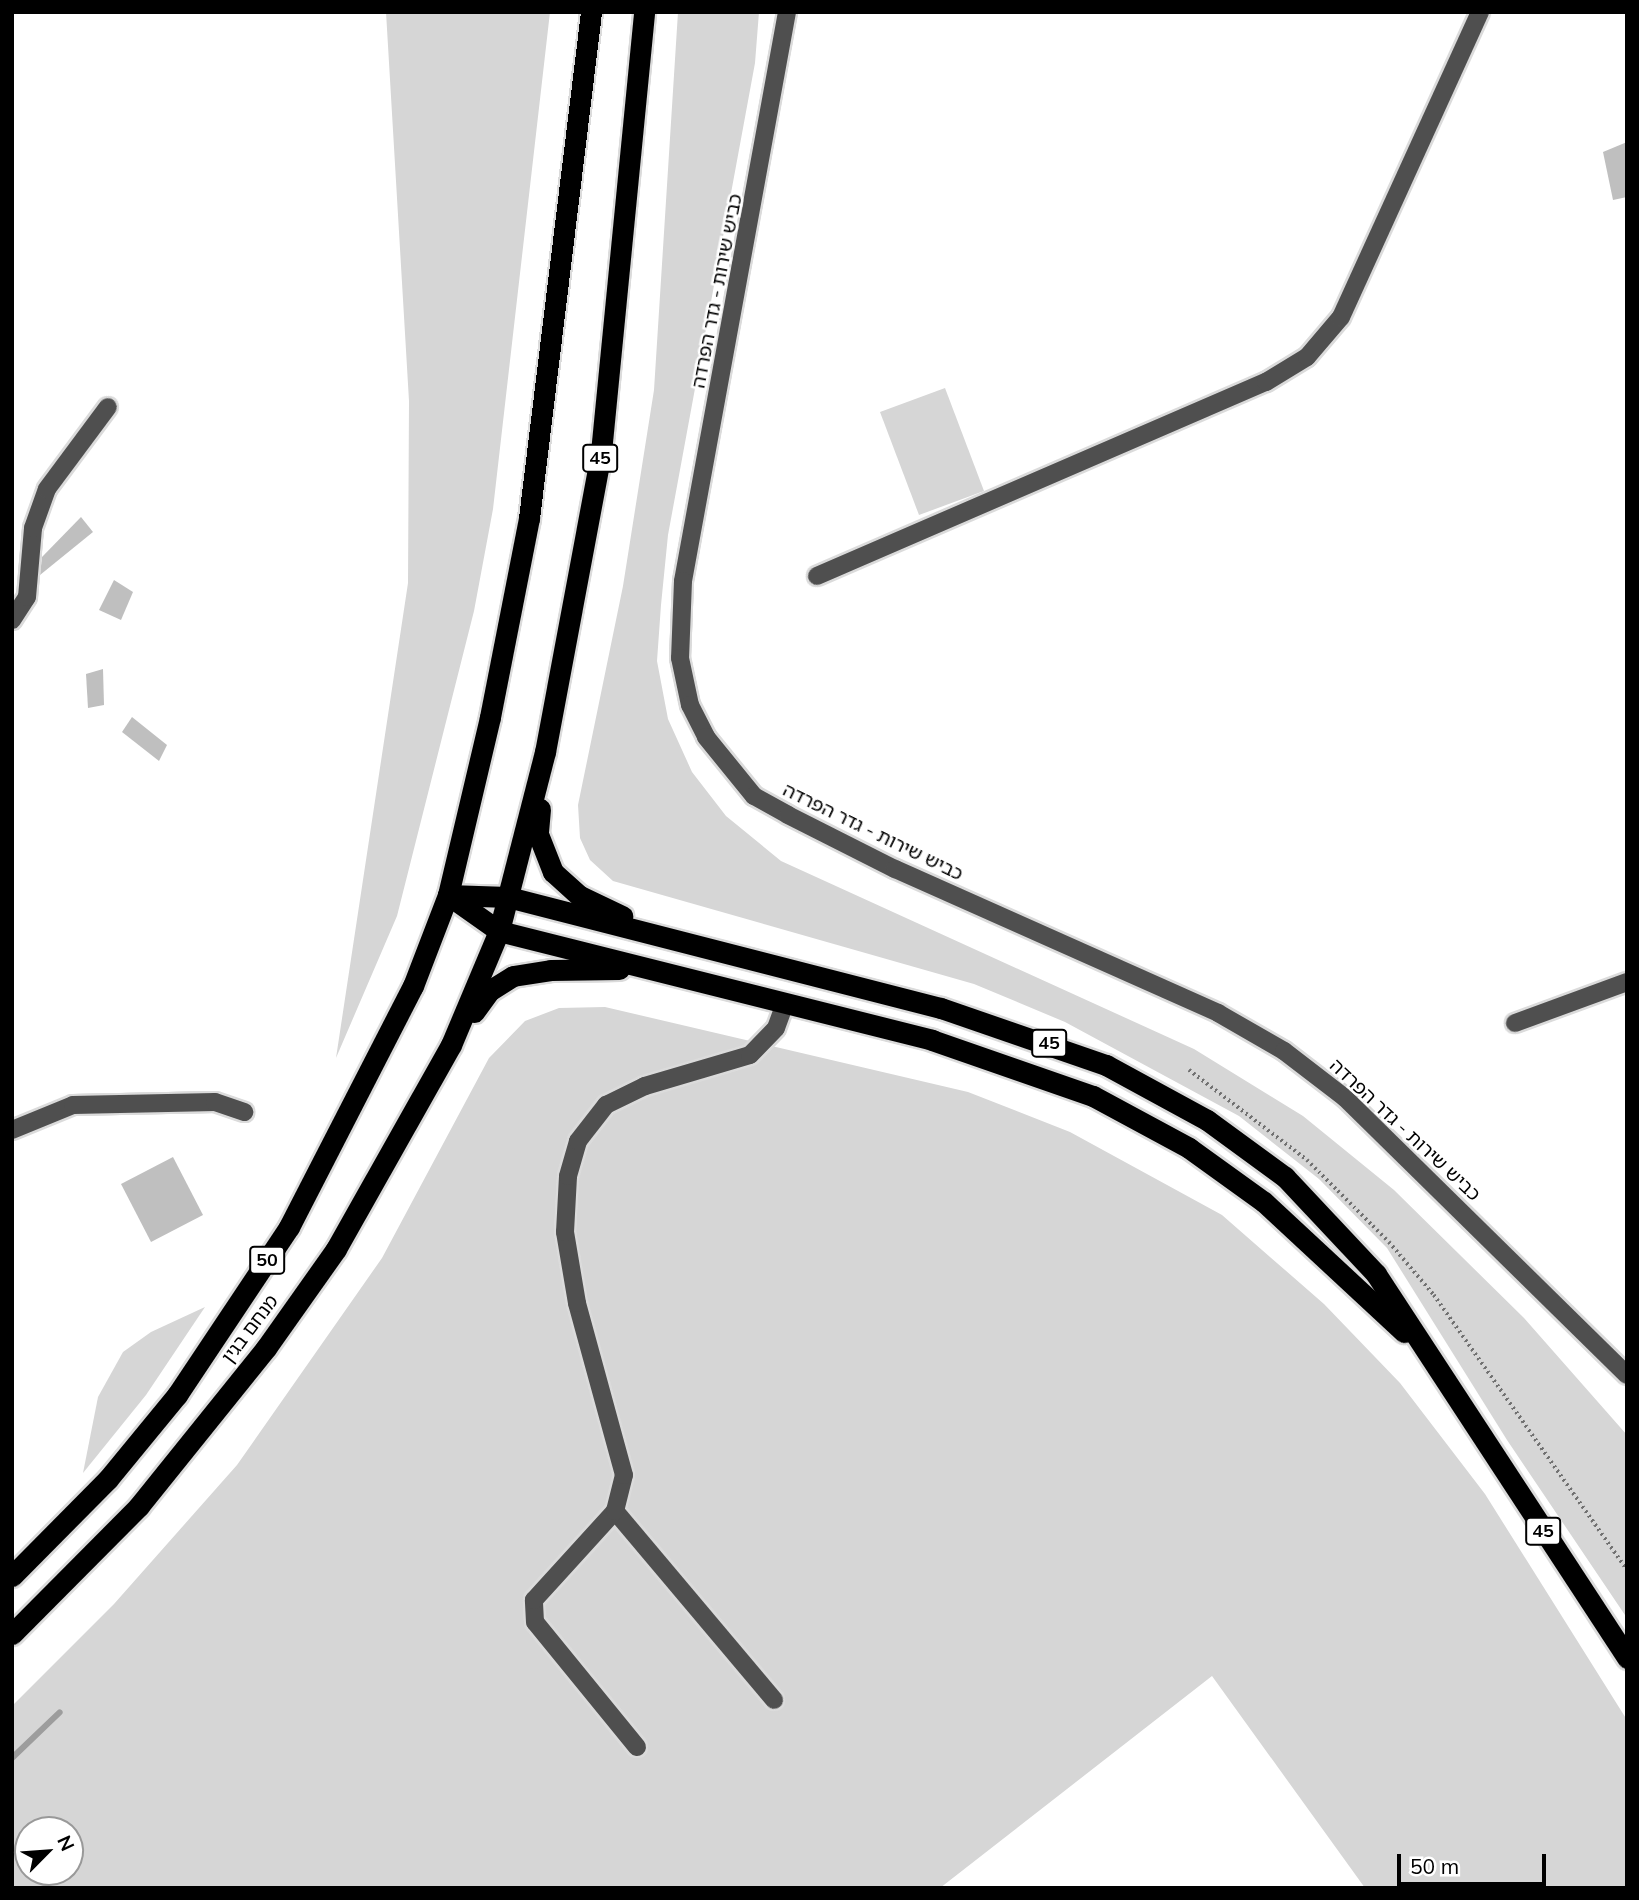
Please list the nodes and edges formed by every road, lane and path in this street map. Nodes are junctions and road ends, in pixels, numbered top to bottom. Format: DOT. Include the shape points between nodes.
graph roads {
  1 [pos="591,12"];
  2 [pos="645,12"];
  3 [pos="787,12"];
  4 [pos="1480,12"];
  5 [pos="108,407"];
  6 [pos="817,576"];
  7 [pos="12,620"];
  8 [pos="545,752"];
  9 [pos="448,895"];
  10 [pos="508,897"];
  11 [pos="499,931"];
  12 [pos="675,940"];
  13 [pos="650,969"];
  14 [pos="1627,982"];
  15 [pos="785,1003"];
  16 [pos="1515,1023"];
  17 [pos="451,1045"];
  18 [pos="1189,1070"];
  19 [pos="244,1112"];
  20 [pos="12,1130"];
  21 [pos="1627,1375"];
  22 [pos="1460,1404"];
  23 [pos="615,1511"];
  24 [pos="1627,1570"];
  25 [pos="12,1576"];
  26 [pos="12,1634"];
  27 [pos="1627,1658"];
  28 [pos="774,1700"];
  29 [pos="637,1747"];
  1 -- 9 [label="highway, מנחם בגין" via="529,518 490,718"];
  2 -- 8 [label="highway, 45" via="601,452"];
  3 -- 21 [label="street, כביש שירות - גדר הפרדה" via="683,581 680,658 690,705 706,737 754,796 788,815 895,869 1218,1013 1284,1051 1345,1098"];
  4 -- 6 [label="street" via="1341,317 1307,357 1266,382"];
  5 -- 7 [label="street" via="47,489 33,528 27,597"];
  8 -- 10 [label="highway, 45"];
  8 -- 12 [label="highway" via="538,834 553,872 580,897"];
  9 -- 10 [label="highway, 45"];
  9 -- 11 [label="highway, 45"];
  9 -- 25 [label="highway, מנחם בגין / 50" via="414,986 289,1227 177,1395 107,1479"];
  10 -- 11 [label="highway, 45"];
  10 -- 12 [label="highway, 45"];
  11 -- 13 [label="highway, 45"];
  11 -- 17 [label="highway, מנחם בגין / 50"];
  12 -- 22 [label="highway, 45" via="1011,1030 1106,1065 1207,1120 1285,1177 1328,1217 1376,1273"];
  13 -- 15 [label="highway, 45"];
  13 -- 17 [label="highway" via="551,970 513,976 489,991"];
  14 -- 16 [label="street"];
  15 -- 22 [label="highway, 45" via="932,1040 1038,1074 1093,1096 1177,1141 1264,1202 1394,1321"];
  15 -- 23 [label="street" via="776,1028 750,1055 645,1086 606,1105 578,1141 568,1176 565,1232 577,1303 624,1475"];
  17 -- 26 [label="highway, מנחם בגין / 50" via="336,1249 266,1348 139,1506"];
  18 -- 24 [label="path" via="1307,1160 1389,1242 1434,1295"];
  19 -- 20 [label="street" via="215,1102 74,1105"];
  22 -- 27 [label="highway, 45"];
  23 -- 28 [label="street"];
  23 -- 29 [label="street" via="534,1600 535,1622"];
}
